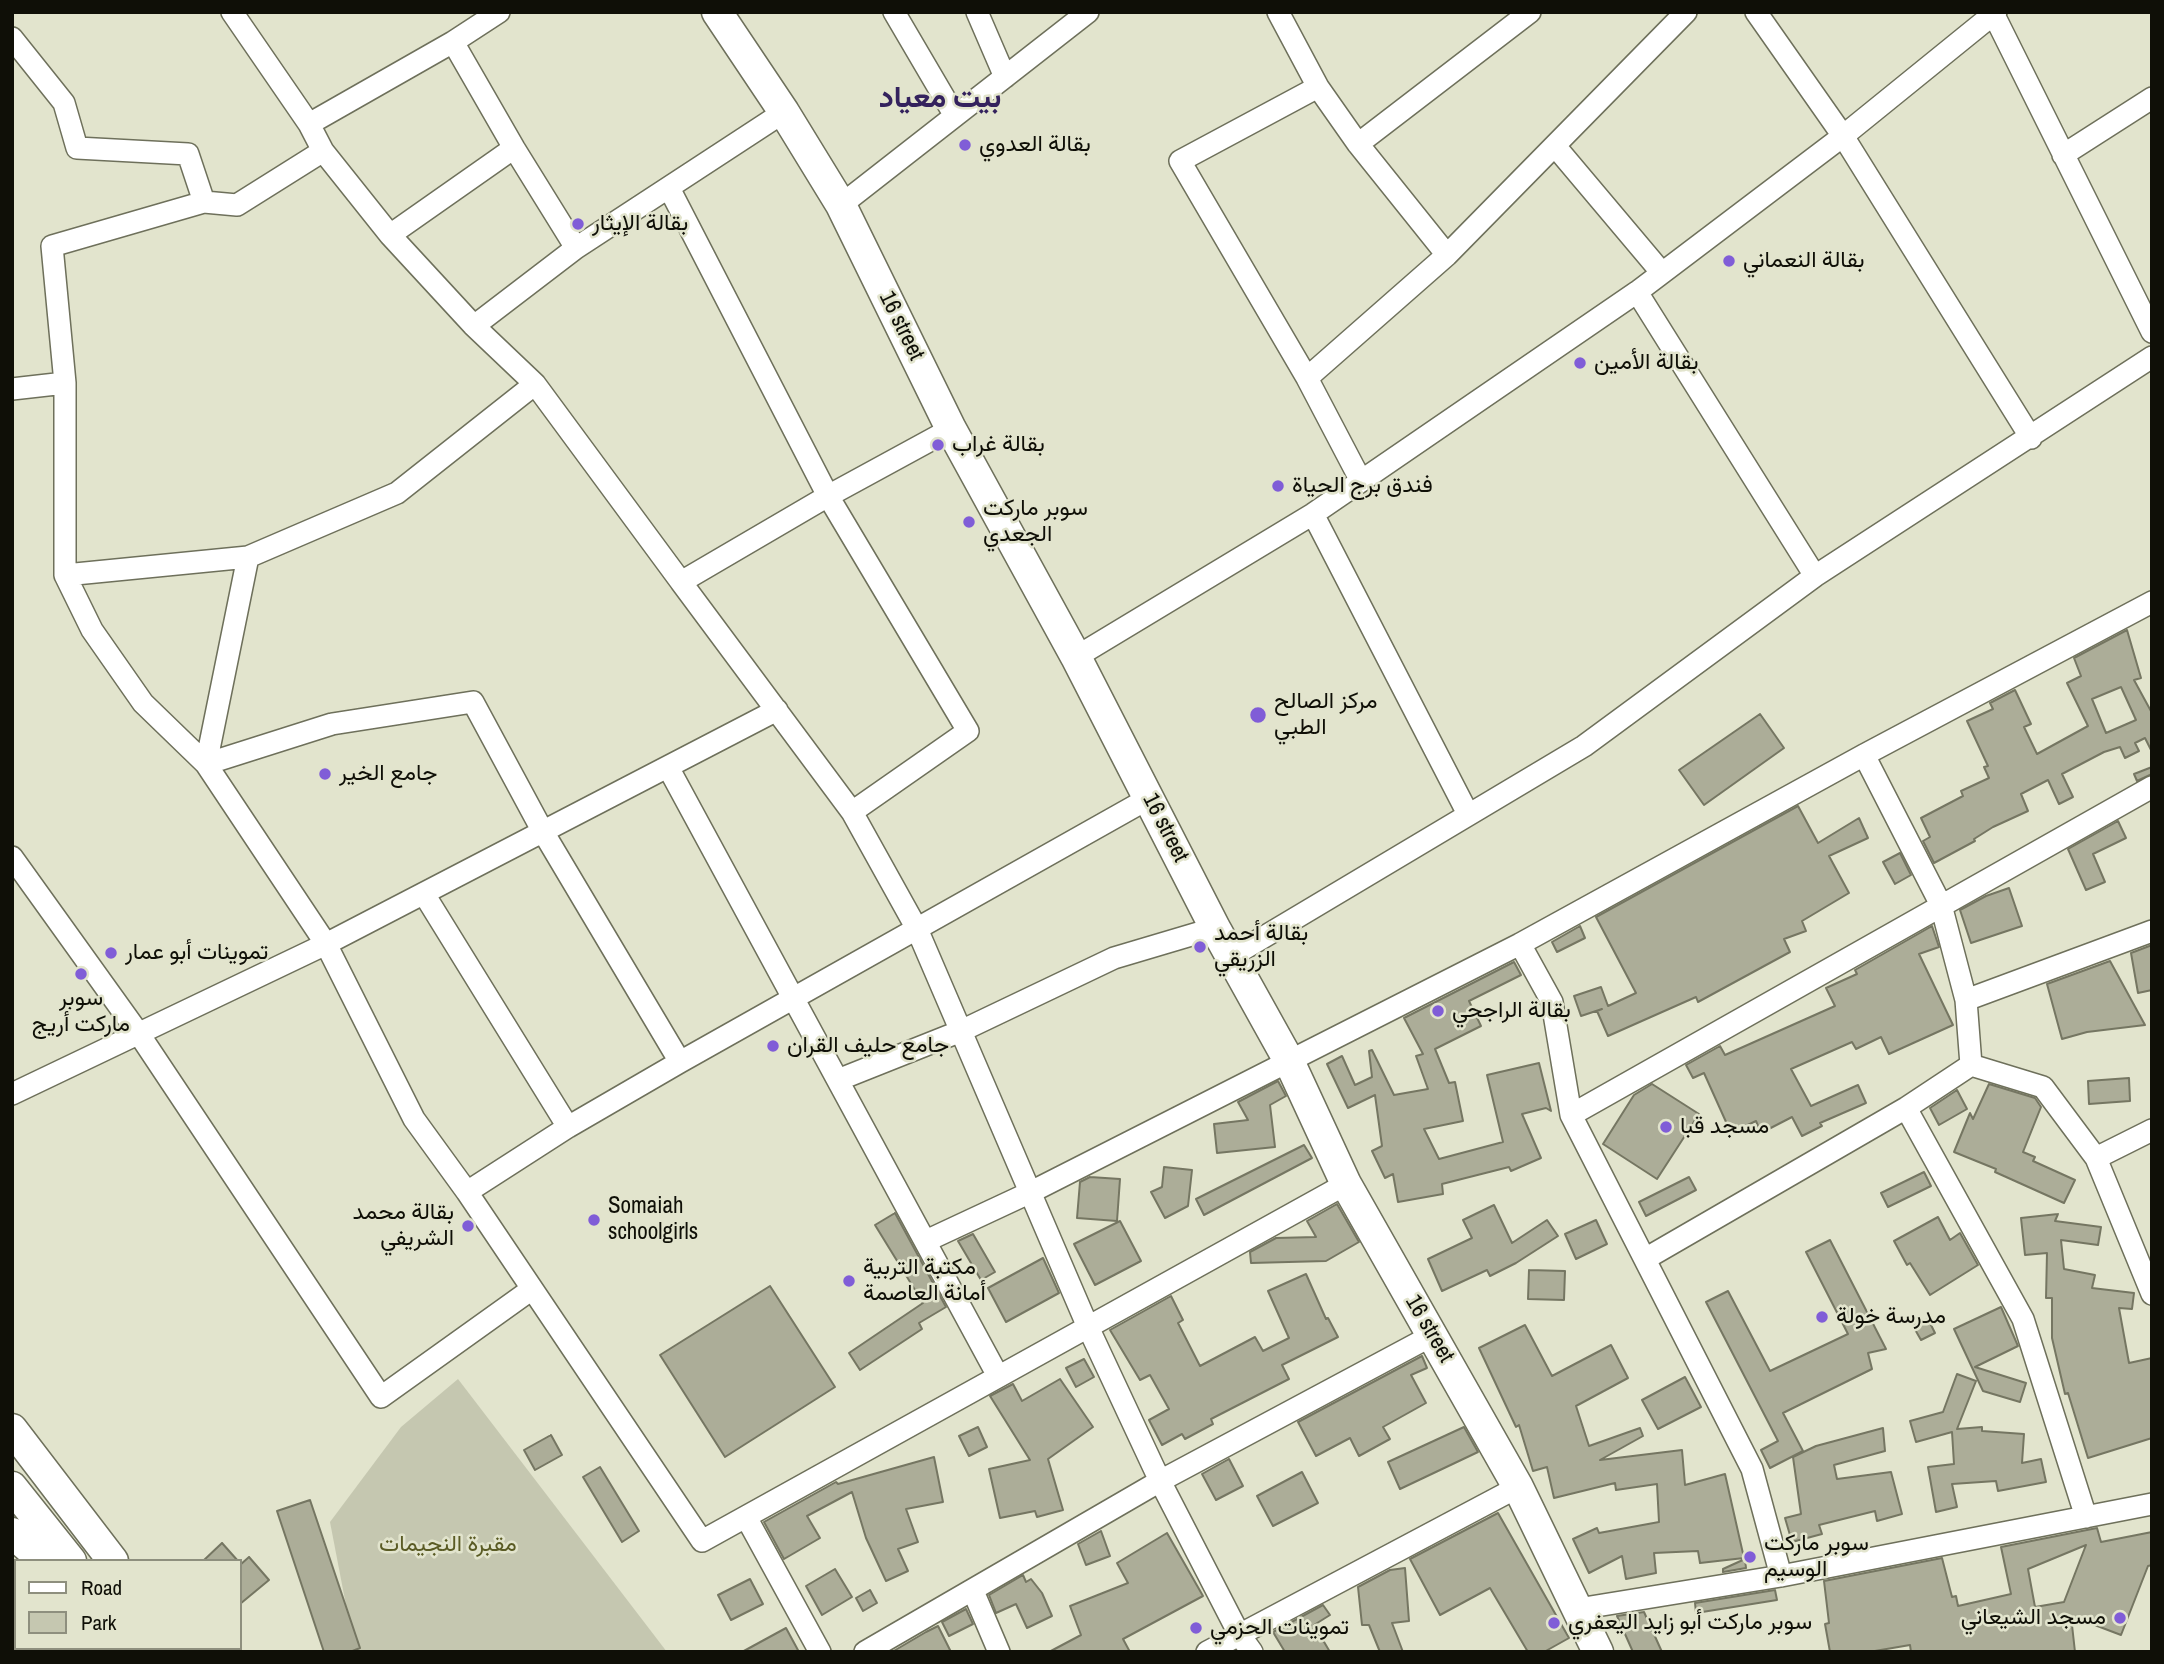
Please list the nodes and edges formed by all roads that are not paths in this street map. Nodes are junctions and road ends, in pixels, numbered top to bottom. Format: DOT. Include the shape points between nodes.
graph roads {
  1 [pos="232,12"];
  2 [pos="499,12"];
  3 [pos="717,12"];
  4 [pos="894,12"];
  5 [pos="977,12"];
  6 [pos="1088,12"];
  7 [pos="1278,12"];
  8 [pos="1530,12"];
  9 [pos="1686,12"];
  10 [pos="1756,12"];
  11 [pos="1995,13"];
  12 [pos="12,38"];
  13 [pos="453,42"];
  14 [pos="1005,77"];
  15 [pos="1318,87"];
  16 [pos="2152,98"];
  17 [pos="784,111"];
  18 [pos="955,116"];
  19 [pos="309,124"];
  20 [pos="1843,135"];
  21 [pos="1358,144"];
  22 [pos="1555,146"];
  23 [pos="514,149"];
  24 [pos="323,151"];
  25 [pos="2063,155"];
  26 [pos="669,188"];
  27 [pos="204,202"];
  28 [pos="841,205"];
  29 [pos="390,235"];
  30 [pos="576,248"];
  31 [pos="1447,255"];
  32 [pos="1662,273"];
  33 [pos="1637,292"];
  34 [pos="474,326"];
  35 [pos="2152,332"];
  36 [pos="2152,357"];
  37 [pos="1307,377"];
  38 [pos="65,383"];
  39 [pos="535,384"];
  40 [pos="12,389"];
  41 [pos="951,429"];
  42 [pos="2031,438"];
  43 [pos="1361,481"];
  44 [pos="828,496"];
  45 [pos="1314,514"];
  46 [pos="248,557"];
  47 [pos="65,575"];
  48 [pos="1815,576"];
  49 [pos="681,582"];
  50 [pos="2152,602"];
  51 [pos="1076,657"];
  52 [pos="778,710"];
  53 [pos="1864,755"];
  54 [pos="206,764"];
  55 [pos="669,769"];
  56 [pos="2152,787"];
  57 [pos="1151,797"];
  58 [pos="852,811"];
  59 [pos="1468,814"];
  60 [pos="542,830"];
  61 [pos="12,857"];
  62 [pos="424,894"];
  63 [pos="1941,905"];
  64 [pos="1215,928"];
  65 [pos="917,929"];
  66 [pos="2152,931"];
  67 [pos="326,944"];
  68 [pos="1520,944"];
  69 [pos="1232,956"];
  70 [pos="793,996"];
  71 [pos="1966,1000"];
  72 [pos="961,1031"];
  73 [pos="139,1034"];
  74 [pos="680,1062"];
  75 [pos="1289,1062"];
  76 [pos="1971,1065"];
  77 [pos="838,1080"];
  78 [pos="12,1094"];
  79 [pos="1906,1108"];
  80 [pos="1571,1115"];
  81 [pos="568,1127"];
  82 [pos="2152,1130"];
  83 [pos="2096,1158"];
  84 [pos="1346,1184"];
  85 [pos="467,1192"];
  86 [pos="1031,1192"];
  87 [pos="926,1241"];
  88 [pos="1645,1259"];
  89 [pos="532,1289"];
  90 [pos="2152,1294"];
  91 [pos="1087,1327"];
  92 [pos="1433,1335"];
  93 [pos="998,1376"];
  94 [pos="12,1429"];
  95 [pos="1160,1481"];
  96 [pos="12,1487"];
  97 [pos="1518,1487"];
  98 [pos="2152,1504"];
  99 [pos="747,1517"];
  100 [pos="2086,1517"];
  101 [pos="12,1533"];
  102 [pos="12,1539"];
  103 [pos="27,1559"];
  104 [pos="42,1559"];
  105 [pos="69,1559"];
  106 [pos="111,1559"];
  107 [pos="1781,1576"];
  108 [pos="973,1591"];
  109 [pos="1578,1609"];
  110 [pos="1239,1634"];
  111 [pos="820,1652"];
  112 [pos="865,1652"];
  113 [pos="999,1652"];
  114 [pos="1207,1652"];
  115 [pos="1252,1652"];
  116 [pos="1598,1652"];
  1 -- 19 [label="street"];
  2 -- 13 [label="street"];
  3 -- 17 [label="street, 16 street"];
  4 -- 18 [label="street"];
  5 -- 14 [label="street"];
  6 -- 14 [label="street"];
  7 -- 15 [label="street"];
  8 -- 21 [label="street"];
  9 -- 22 [label="street"];
  10 -- 20 [label="street"];
  11 -- 20 [label="street"];
  11 -- 25 [label="street"];
  12 -- 27 [label="street" via="64,103 77,148 188,154"];
  13 -- 19 [label="street"];
  13 -- 23 [label="street"];
  14 -- 18 [label="street"];
  15 -- 21 [label="street"];
  15 -- 37 [label="street" via="1180,161"];
  16 -- 25 [label="street"];
  17 -- 26 [label="street"];
  17 -- 28 [label="street, 16 street"];
  18 -- 28 [label="street"];
  19 -- 24 [label="street"];
  20 -- 32 [label="street"];
  20 -- 42 [label="street"];
  21 -- 31 [label="street"];
  22 -- 31 [label="street"];
  22 -- 32 [label="street"];
  23 -- 29 [label="street"];
  23 -- 30 [label="street"];
  24 -- 27 [label="street" via="237,205"];
  24 -- 29 [label="street"];
  25 -- 35 [label="street"];
  26 -- 30 [label="street"];
  26 -- 44 [label="street"];
  27 -- 38 [label="street" via="52,246"];
  28 -- 41 [label="street, 16 street"];
  29 -- 34 [label="street"];
  30 -- 34 [label="street"];
  31 -- 37 [label="street"];
  32 -- 33 [label="street"];
  33 -- 43 [label="street"];
  33 -- 48 [label="street"];
  34 -- 39 [label="street"];
  36 -- 42 [label="street"];
  37 -- 43 [label="street"];
  38 -- 40 [label="street"];
  38 -- 47 [label="street"];
  39 -- 46 [label="street" via="397,493"];
  39 -- 49 [label="street"];
  41 -- 44 [label="street"];
  41 -- 51 [label="street, 16 street"];
  42 -- 48 [label="street"];
  43 -- 45 [label="street"];
  44 -- 49 [label="street"];
  44 -- 58 [label="street" via="968,731"];
  45 -- 51 [label="street"];
  45 -- 59 [label="street"];
  46 -- 47 [label="street"];
  46 -- 54 [label="street"];
  47 -- 54 [label="street" via="92,630 143,703"];
  48 -- 59 [label="street" via="1584,746"];
  49 -- 52 [label="street"];
  50 -- 53 [label="street"];
  51 -- 57 [label="street, 16 street"];
  52 -- 55 [label="street"];
  52 -- 58 [label="street"];
  53 -- 63 [label="street"];
  53 -- 68 [label="street"];
  54 -- 60 [label="street" via="332,724 473,702"];
  54 -- 67 [label="street"];
  55 -- 60 [label="street"];
  55 -- 70 [label="street"];
  56 -- 63 [label="street"];
  57 -- 64 [label="street, 16 street"];
  57 -- 65 [label="street"];
  58 -- 65 [label="street"];
  59 -- 69 [label="street"];
  60 -- 62 [label="street"];
  60 -- 74 [label="street"];
  61 -- 73 [label="street"];
  62 -- 67 [label="street"];
  62 -- 81 [label="street"];
  63 -- 71 [label="street"];
  63 -- 80 [label="street"];
  64 -- 69 [label="street, 16 street"];
  64 -- 72 [label="street" via="1114,958"];
  65 -- 70 [label="street"];
  65 -- 72 [label="street"];
  66 -- 71 [label="street"];
  67 -- 73 [label="street"];
  67 -- 85 [label="street" via="414,1119"];
  68 -- 75 [label="street"];
  68 -- 80 [label="street" via="1552,1002"];
  69 -- 75 [label="street, 16 street"];
  70 -- 74 [label="street"];
  70 -- 77 [label="street"];
  71 -- 76 [label="street"];
  72 -- 77 [label="street"];
  72 -- 86 [label="street"];
  73 -- 78 [label="street"];
  73 -- 89 [label="street" via="381,1397"];
  74 -- 81 [label="street"];
  75 -- 84 [label="street, 16 street"];
  75 -- 86 [label="street"];
  76 -- 79 [label="street"];
  76 -- 83 [label="street" via="2043,1087"];
  77 -- 87 [label="street"];
  79 -- 88 [label="street"];
  79 -- 100 [label="street" via="2023,1319"];
  80 -- 88 [label="street"];
  81 -- 85 [label="street"];
  82 -- 83 [label="street"];
  83 -- 90 [label="street"];
  84 -- 91 [label="street"];
  84 -- 92 [label="street, 16 street"];
  85 -- 89 [label="street"];
  86 -- 87 [label="street"];
  86 -- 91 [label="street"];
  87 -- 93 [label="street"];
  88 -- 107 [label="street" via="1752,1469"];
  89 -- 99 [label="street" via="702,1541"];
  91 -- 93 [label="street"];
  91 -- 95 [label="street"];
  92 -- 95 [label="street"];
  92 -- 97 [label="street, 16 street"];
  93 -- 99 [label="street"];
  94 -- 106 [label="street"];
  95 -- 108 [label="street"];
  95 -- 110 [label="street"];
  96 -- 105 [label="street"];
  97 -- 109 [label="street, 16 street"];
  97 -- 110 [label="street"];
  98 -- 100 [label="street"];
  99 -- 111 [label="street"];
  100 -- 107 [label="street"];
  101 -- 104 [label="street"];
  102 -- 103 [label="street"];
  107 -- 109 [label="street"];
  108 -- 112 [label="street"];
  108 -- 113 [label="street"];
  109 -- 116 [label="street, 16 street"];
  110 -- 114 [label="street"];
  110 -- 115 [label="street"];
}
